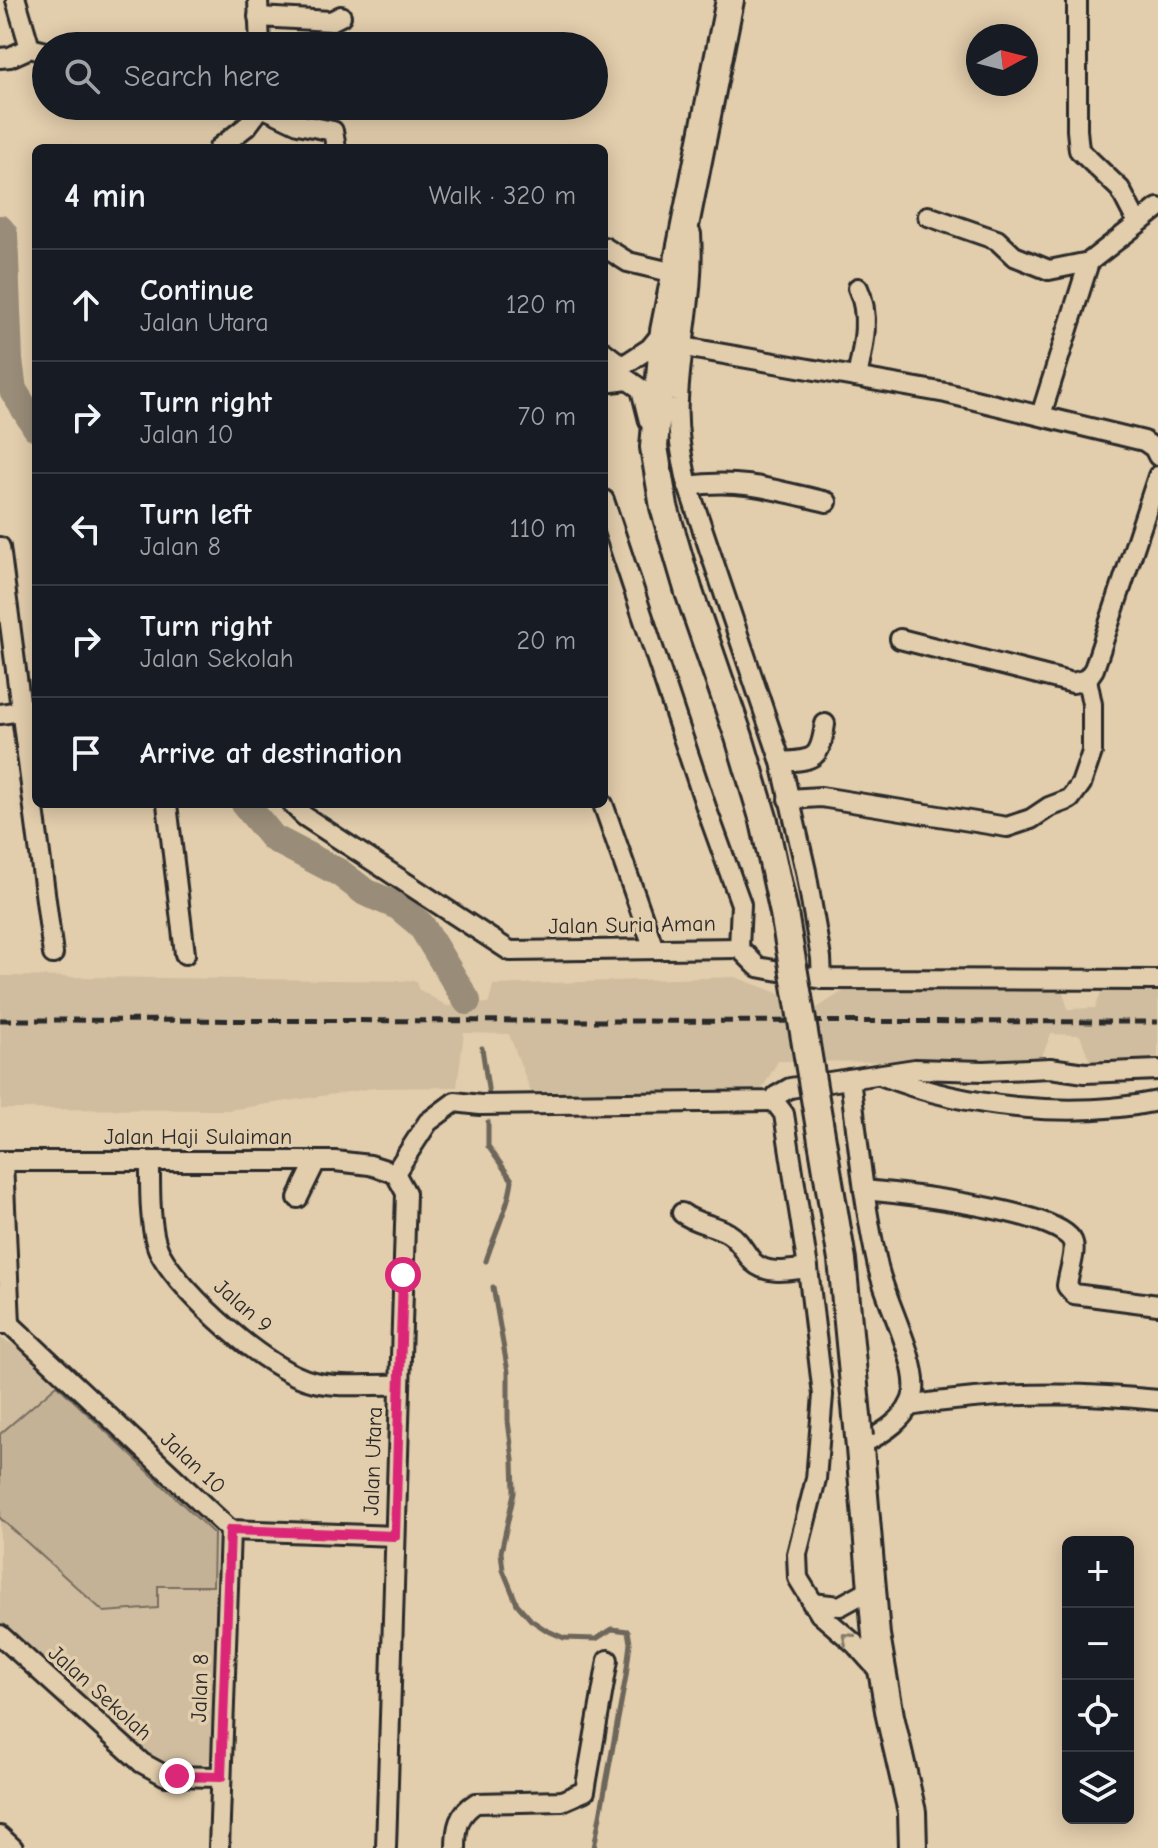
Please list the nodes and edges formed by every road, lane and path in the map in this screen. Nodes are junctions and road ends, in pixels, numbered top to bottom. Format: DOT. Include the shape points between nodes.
graph roads {
  1 [pos="16,0"];
  2 [pos="730,0"];
  3 [pos="1077,0"];
  4 [pos="258,8"];
  5 [pos="341,16"];
  6 [pos="259,32"];
  7 [pos="32,36"];
  8 [pos="32,52"];
  9 [pos="0,58"];
  10 [pos="252,120"];
  11 [pos="290,120"];
  12 [pos="224,144"];
  13 [pos="335,144"];
  14 [pos="1158,208"];
  15 [pos="690,212"];
  16 [pos="928,216"];
  17 [pos="1137,222"];
  18 [pos="608,250"];
  19 [pos="1089,262"];
  20 [pos="675,273"];
  21 [pos="858,288"];
  22 [pos="674,339"];
  23 [pos="608,355"];
  24 [pos="621,365"];
  25 [pos="608,376"];
  26 [pos="857,377"];
  27 [pos="608,380"];
  28 [pos="1041,415"];
  29 [pos="654,447"];
  30 [pos="1158,456"];
  31 [pos="1158,476"];
  32 [pos="688,486"];
  33 [pos="827,502"];
  34 [pos="608,512"];
  35 [pos="0,547"];
  36 [pos="900,639"];
  37 [pos="1087,679"];
  38 [pos="29,710"];
  39 [pos="0,714"];
  40 [pos="825,724"];
  41 [pos="32,740"];
  42 [pos="781,762"];
  43 [pos="788,799"];
  44 [pos="39,808"];
  45 [pos="167,808"];
  46 [pos="296,808"];
  47 [pos="604,808"];
  48 [pos="739,948"];
  49 [pos="654,949"];
  50 [pos="53,954"];
  51 [pos="185,954"];
  52 [pos="822,979"];
  53 [pos="1158,980"];
  54 [pos="1158,1070"];
  55 [pos="880,1075"];
  56 [pos="850,1079"];
  57 [pos="774,1101"];
  58 [pos="1158,1101"];
  59 [pos="2,1161"];
  60 [pos="316,1161"];
  61 [pos="150,1162"];
  62 [pos="395,1173"];
  63 [pos="864,1190"];
  64 [pos="298,1198"];
  65 [pos="682,1213"];
  66 [pos="808,1268"];
  67 [pos="1158,1305"];
  68 [pos="5,1324"];
  69 [pos="400,1385"];
  70 [pos="1158,1400"];
  71 [pos="909,1406"];
  72 [pos="859,1441"];
  73 [pos="230,1530"];
  74 [pos="395,1536"];
  75 [pos="871,1589"];
  76 [pos="812,1603"];
  77 [pos="0,1635"];
  78 [pos="608,1660"];
  79 [pos="882,1674"];
  80 [pos="221,1777"];
  81 [pos="0,1836"];
  82 [pos="13,1848"];
  83 [pos="219,1848"];
  84 [pos="386,1848"];
  85 [pos="456,1848"];
  86 [pos="913,1848"];
  1 -- 7 [label="street"];
  2 -- 15 [label="street"];
  3 -- 17 [label="street" via="1079,150 1120,189"];
  4 -- 5 [label="street" via="331,21"];
  4 -- 6 [label="street"];
  8 -- 9 [label="street"];
  10 -- 12 [label="street"];
  11 -- 13 [label="street" via="333,131"];
  14 -- 17 [label="street"];
  15 -- 20 [label="street"];
  15 -- 22 [label="street" via="692,275"];
  16 -- 19 [label="street" via="997,240 1014,256 1049,270"];
  17 -- 19 [label="street"];
  18 -- 20 [label="street" via="628,262"];
  19 -- 28 [label="street"];
  20 -- 22 [label="street"];
  21 -- 26 [label="street" via="864,344"];
  22 -- 24 [label="street"];
  22 -- 26 [label="street"];
  22 -- 29 [label="street"];
  22 -- 32 [label="street" via="680,446"];
  23 -- 24 [label="street"];
  24 -- 25 [label="street"];
  26 -- 28 [label="street"];
  27 -- 29 [label="street" via="628,380 641,389"];
  28 -- 30 [label="street" via="1144,441"];
  29 -- 72 [label="street, bridge" via="664,507 764,821 784,913 842,1260"];
  31 -- 37 [label="street"];
  32 -- 33 [label="street" via="742,483"];
  32 -- 42 [label="street"];
  34 -- 48 [label="street, Jalan Suria Aman" via="741,904"];
  35 -- 38 [label="street"];
  36 -- 37 [label="street" via="1073,683"];
  37 -- 43 [label="street" via="1092,752 1081,784 1070,799 1031,819 1007,827 821,797"];
  38 -- 39 [label="street"];
  38 -- 41 [label="street"];
  40 -- 42 [label="street" via="817,755"];
  42 -- 43 [label="street"];
  43 -- 52 [label="street" via="806,871"];
  44 -- 50 [label="street"];
  45 -- 51 [label="street"];
  46 -- 49 [label="street, Jalan Suria Aman" via="510,951"];
  47 -- 49 [label="street"];
  48 -- 49 [label="street, Jalan Suria Aman"];
  48 -- 52 [label="street" via="758,967"];
  52 -- 53 [label="street"];
  54 -- 55 [label="street" via="915,1069"];
  55 -- 56 [label="street"];
  55 -- 58 [label="street" via="989,1103 1077,1112"];
  56 -- 57 [label="street" via="790,1088"];
  56 -- 63 [label="street"];
  57 -- 62 [label="street" via="455,1102 428,1122"];
  57 -- 66 [label="street" via="784,1114"];
  59 -- 61 [label="street, Jalan Haji Sulaiman"];
  59 -- 68 [label="street"];
  60 -- 61 [label="street, Jalan Haji Sulaiman"];
  60 -- 62 [label="street, Jalan Haji Sulaiman" via="370,1165"];
  60 -- 64 [label="street"];
  61 -- 69 [label="street, Jalan 9" via="150,1202 159,1251 218,1321 296,1376 315,1382"];
  62 -- 69 [label="street, Jalan Utara" via="406,1193"];
  63 -- 67 [label="street" via="991,1207 1057,1228 1074,1244 1067,1286 1074,1294"];
  63 -- 71 [label="street" via="878,1269 915,1389"];
  65 -- 66 [label="street" via="726,1231 764,1269"];
  66 -- 76 [label="street" via="822,1426 796,1566"];
  68 -- 73 [label="street, Jalan 10"];
  69 -- 74 [label="street, Jalan Utara"];
  70 -- 71 [label="street" via="1100,1394"];
  71 -- 72 [label="street" via="884,1433"];
  72 -- 75 [label="street"];
  73 -- 74 [label="street"];
  73 -- 80 [label="street, Jalan 8"];
  74 -- 84 [label="street, Jalan Utara"];
  75 -- 76 [label="street" via="840,1606"];
  75 -- 79 [label="street"];
  79 -- 76 [label="street, one-way"];
  77 -- 80 [label="street, Jalan Sekolah" via="142,1763 166,1776"];
  78 -- 85 [label="street" via="585,1791 562,1801 476,1803 456,1827"];
  79 -- 86 [label="street" via="912,1812"];
  80 -- 83 [label="street, Jalan 8"];
  81 -- 82 [label="street"];
}
